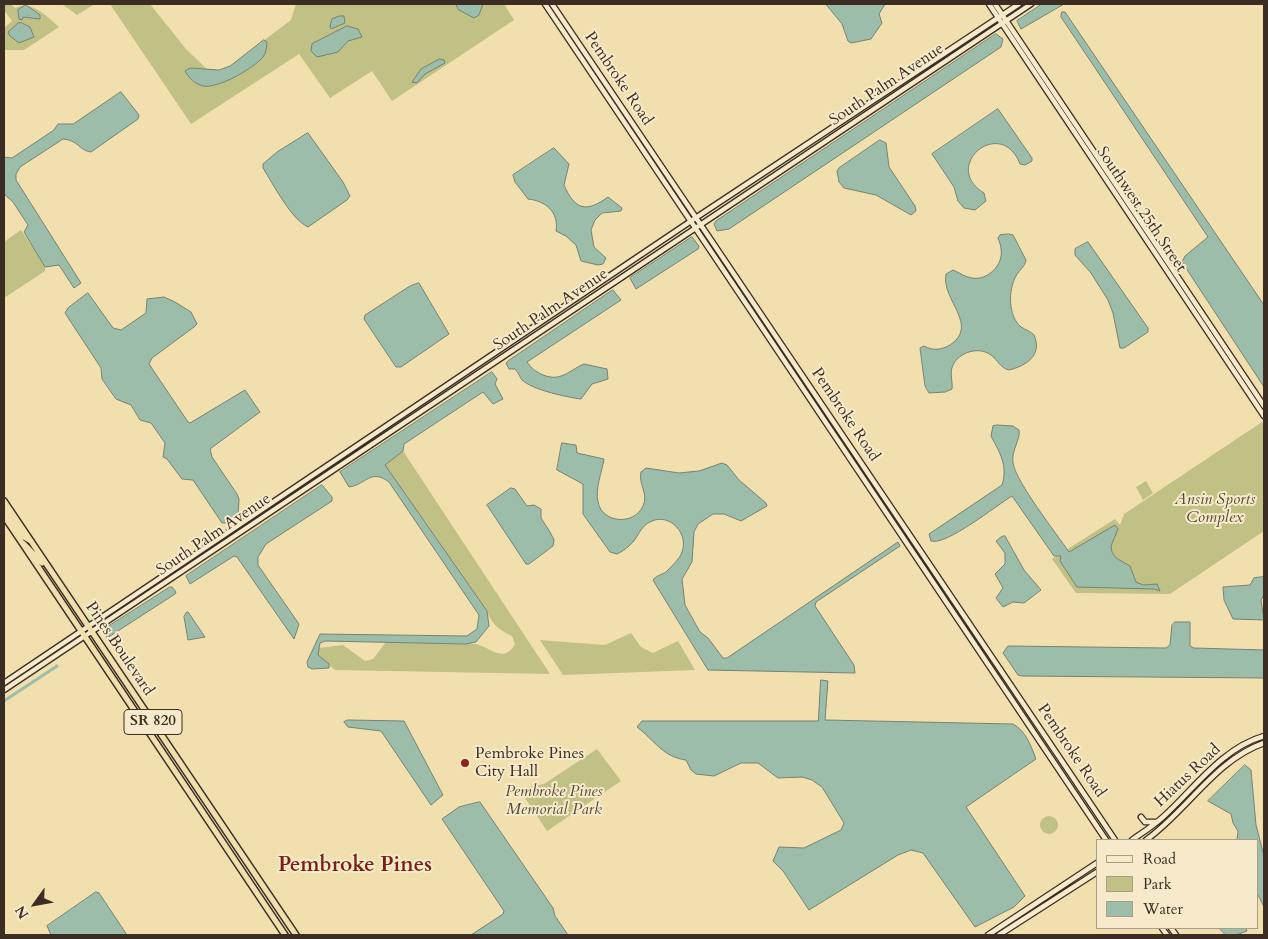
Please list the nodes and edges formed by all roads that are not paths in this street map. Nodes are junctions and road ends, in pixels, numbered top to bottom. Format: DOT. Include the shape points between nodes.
graph roads {
  1 [pos="545,4"];
  2 [pos="552,4"];
  3 [pos="989,4"];
  4 [pos="994,4"];
  5 [pos="1019,4"];
  6 [pos="1031,4"];
  7 [pos="1000,17"];
  8 [pos="1003,22"];
  9 [pos="697,217"];
  10 [pos="691,221"];
  11 [pos="702,224"];
  12 [pos="696,228"];
  13 [pos="1264,406"];
  14 [pos="1264,416"];
  15 [pos="4,502"];
  16 [pos="7,510"];
  17 [pos="4,516"];
  18 [pos="22,543"];
  19 [pos="58,580"];
  20 [pos="89,626"];
  21 [pos="81,631"];
  22 [pos="93,632"];
  23 [pos="85,637"];
  24 [pos="1006,676"];
  25 [pos="1000,680"];
  26 [pos="4,683"];
  27 [pos="4,690"];
  28 [pos="1264,736"];
  29 [pos="1264,743"];
  30 [pos="1222,760"];
  31 [pos="1063,761"];
  32 [pos="1057,765"];
  33 [pos="1227,765"];
  34 [pos="1141,817"];
  35 [pos="1158,822"];
  36 [pos="1105,839"];
  37 [pos="1114,839"];
  38 [pos="1133,839"];
  39 [pos="1147,839"];
  40 [pos="1096,864"];
  41 [pos="1096,873"];
  42 [pos="268,909"];
  43 [pos="284,917"];
  44 [pos="276,921"];
  45 [pos="289,924"];
  46 [pos="285,935"];
  47 [pos="296,935"];
  48 [pos="988,935"];
  49 [pos="999,935"];
  1 -- 10 [label="main road, Pembroke Road"];
  2 -- 9 [label="main road, Pembroke Road"];
  3 -- 7 [label="main road"];
  4 -- 7 [label="main road"];
  5 -- 7 [label="main road, South Palm Avenue"];
  6 -- 8 [label="main road, South Palm Avenue"];
  7 -- 8 [label="main road, Southwest 25th Street"];
  7 -- 9 [label="main road, South Palm Avenue"];
  8 -- 11 [label="main road, South Palm Avenue"];
  8 -- 13 [label="main road, Southwest 25th Street"];
  8 -- 14 [label="main road, Southwest 25th Street"];
  9 -- 10 [label="main road, South Palm Avenue"];
  9 -- 11 [label="main road, Pembroke Road"];
  10 -- 12 [label="main road, Pembroke Road"];
  10 -- 20 [label="main road, South Palm Avenue"];
  11 -- 12 [label="main road, South Palm Avenue"];
  11 -- 24 [label="main road, Pembroke Road"];
  12 -- 22 [label="main road, South Palm Avenue"];
  12 -- 25 [label="main road, Pembroke Road"];
  15 -- 16 [label="highway, Pines Boulevard"];
  16 -- 19 [label="highway, Pines Boulevard / SR 820"];
  17 -- 18 [label="highway, Pines Boulevard / SR 820"];
  18 -- 19 [label="highway"];
  18 -- 21 [label="highway, Pines Boulevard / SR 820"];
  19 -- 20 [label="highway, Pines Boulevard / SR 820"];
  20 -- 21 [label="main road, South Palm Avenue"];
  20 -- 22 [label="highway, Pines Boulevard / SR 820"];
  21 -- 23 [label="highway, Pines Boulevard / SR 820"];
  21 -- 26 [label="main road, South Palm Avenue"];
  22 -- 23 [label="main road, South Palm Avenue"];
  22 -- 43 [label="highway, Pines Boulevard / SR 820"];
  23 -- 27 [label="main road, South Palm Avenue"];
  23 -- 42 [label="highway, Pines Boulevard / SR 820"];
  24 -- 25 [label="main road"];
  24 -- 31 [label="main road, Pembroke Road"];
  25 -- 32 [label="main road, Pembroke Road"];
  28 -- 30 [label="main road, Hiatus Road"];
  29 -- 33 [label="main road, Hiatus Road" via="1240,754"];
  30 -- 33 [label="main road"];
  30 -- 35 [label="main road, Hiatus Road"];
  31 -- 32 [label="main road"];
  31 -- 37 [label="main road, Pembroke Road"];
  32 -- 36 [label="main road, Pembroke Road"];
  33 -- 39 [label="main road, Hiatus Road"];
  34 -- 35 [label="main road" via="1146,823"];
  35 -- 38 [label="main road, Hiatus Road"];
  40 -- 48 [label="main road"];
  41 -- 49 [label="main road"];
  42 -- 43 [label="highway"];
  42 -- 44 [label="highway, Pines Boulevard / SR 820"];
  43 -- 45 [label="highway, Pines Boulevard / SR 820"];
  44 -- 45 [label="highway"];
  44 -- 46 [label="highway, Pines Boulevard / SR 820"];
  45 -- 47 [label="highway, Pines Boulevard / SR 820"];
}
